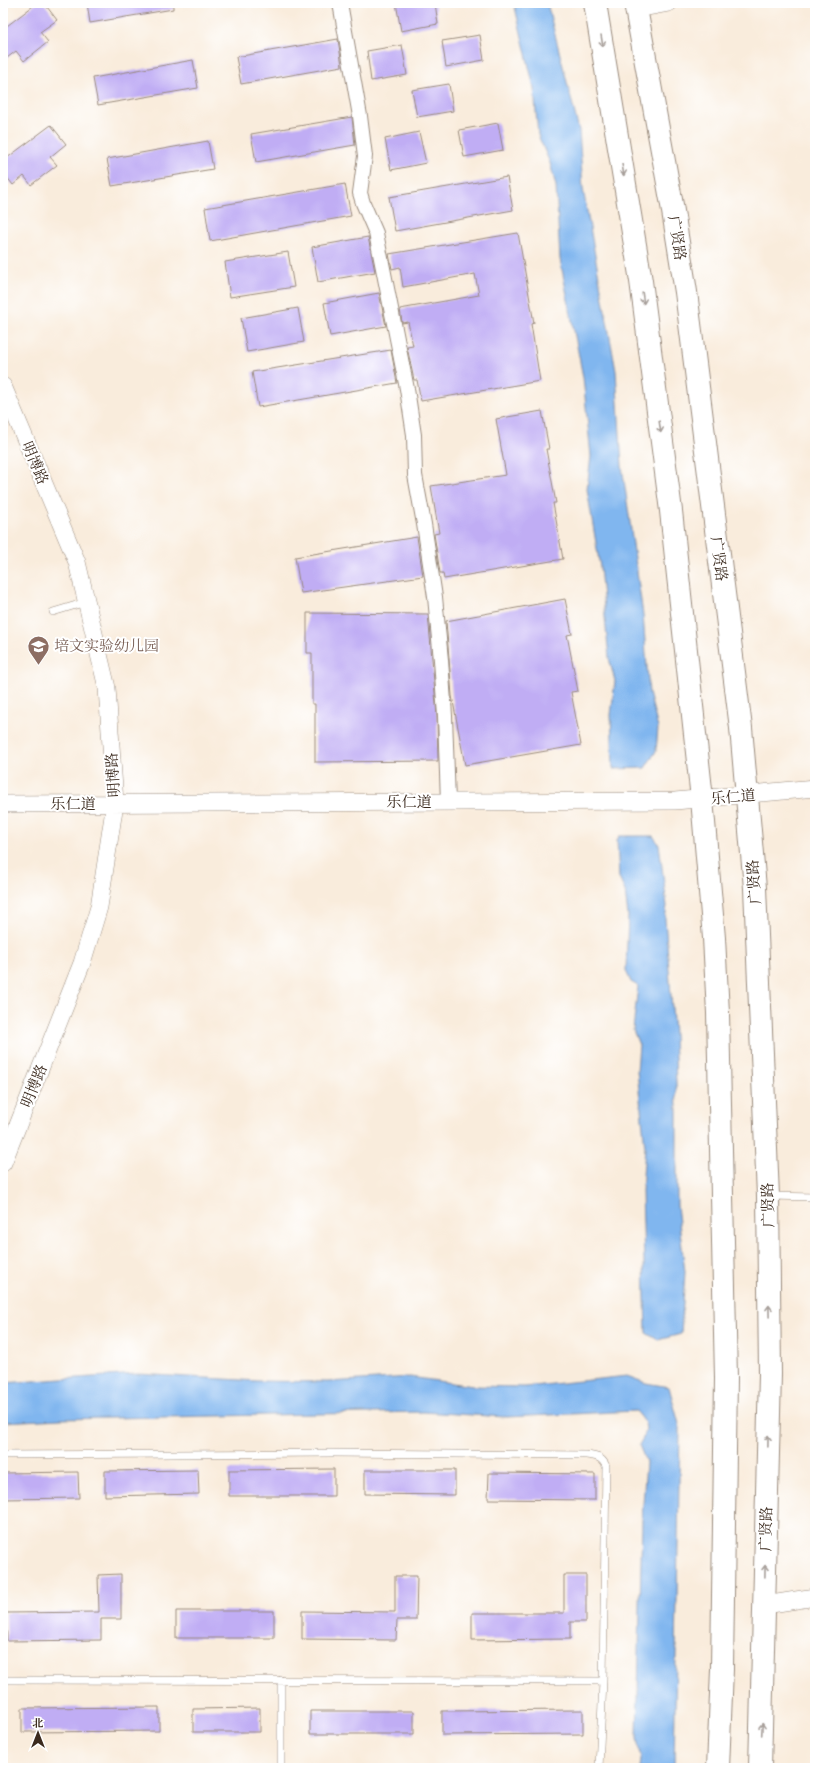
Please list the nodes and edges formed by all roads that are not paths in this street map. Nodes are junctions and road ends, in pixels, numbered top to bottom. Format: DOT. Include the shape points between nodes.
graph roads {
  1 [pos="340,3"];
  2 [pos="595,3"];
  3 [pos="669,3"];
  4 [pos="636,6"];
  5 [pos="3,386"];
  6 [pos="86,602"];
  7 [pos="52,612"];
  8 [pos="815,788"];
  9 [pos="748,796"];
  10 [pos="702,800"];
  11 [pos="448,802"];
  12 [pos="115,803"];
  13 [pos="3,804"];
  14 [pos="3,1163"];
  15 [pos="768,1196"];
  16 [pos="815,1197"];
  17 [pos="3,1455"];
  18 [pos="815,1597"];
  19 [pos="765,1605"];
  20 [pos="3,1680"];
  21 [pos="281,1680"];
  22 [pos="603,1680"];
  23 [pos="281,1768"];
  24 [pos="599,1768"];
  25 [pos="718,1768"];
  26 [pos="760,1768"];
  1 -- 11 [label="street" via="365,156 360,192 362,203 376,233 414,435 415,474 433,583 441,660"];
  2 -- 10 [label="main road, one-way" via="642,289 672,518"];
  3 -- 4 [label="street"];
  4 -- 9 [label="main road, 广贤路" via="686,292"];
  5 -- 6 [label="street, 明博路" via="77,562"];
  6 -- 7 [label="lane"];
  6 -- 12 [label="street, 明博路" via="107,688"];
  8 -- 9 [label="street, 乐仁道"];
  9 -- 10 [label="street, 乐仁道"];
  9 -- 15 [label="main road, 广贤路" via="755,888"];
  10 -- 11 [label="street, 乐仁道"];
  10 -- 25 [label="main road" via="718,1013 726,1371 723,1653"];
  11 -- 12 [label="street, 乐仁道"];
  12 -- 13 [label="street, 乐仁道"];
  12 -- 14 [label="street, 明博路" via="99,907 82,963"];
  15 -- 16 [label="lane"];
  19 -- 15 [label="main road, 广贤路, one-way" via="770,1374"];
  17 -- 22 [label="lane" via="332,1453 596,1456 603,1460 606,1466"];
  18 -- 19 [label="street"];
  26 -- 19 [label="main road, 广贤路, one-way"];
  20 -- 21 [label="lane"];
  21 -- 22 [label="lane"];
  21 -- 23 [label="lane"];
  22 -- 24 [label="lane"];
}
